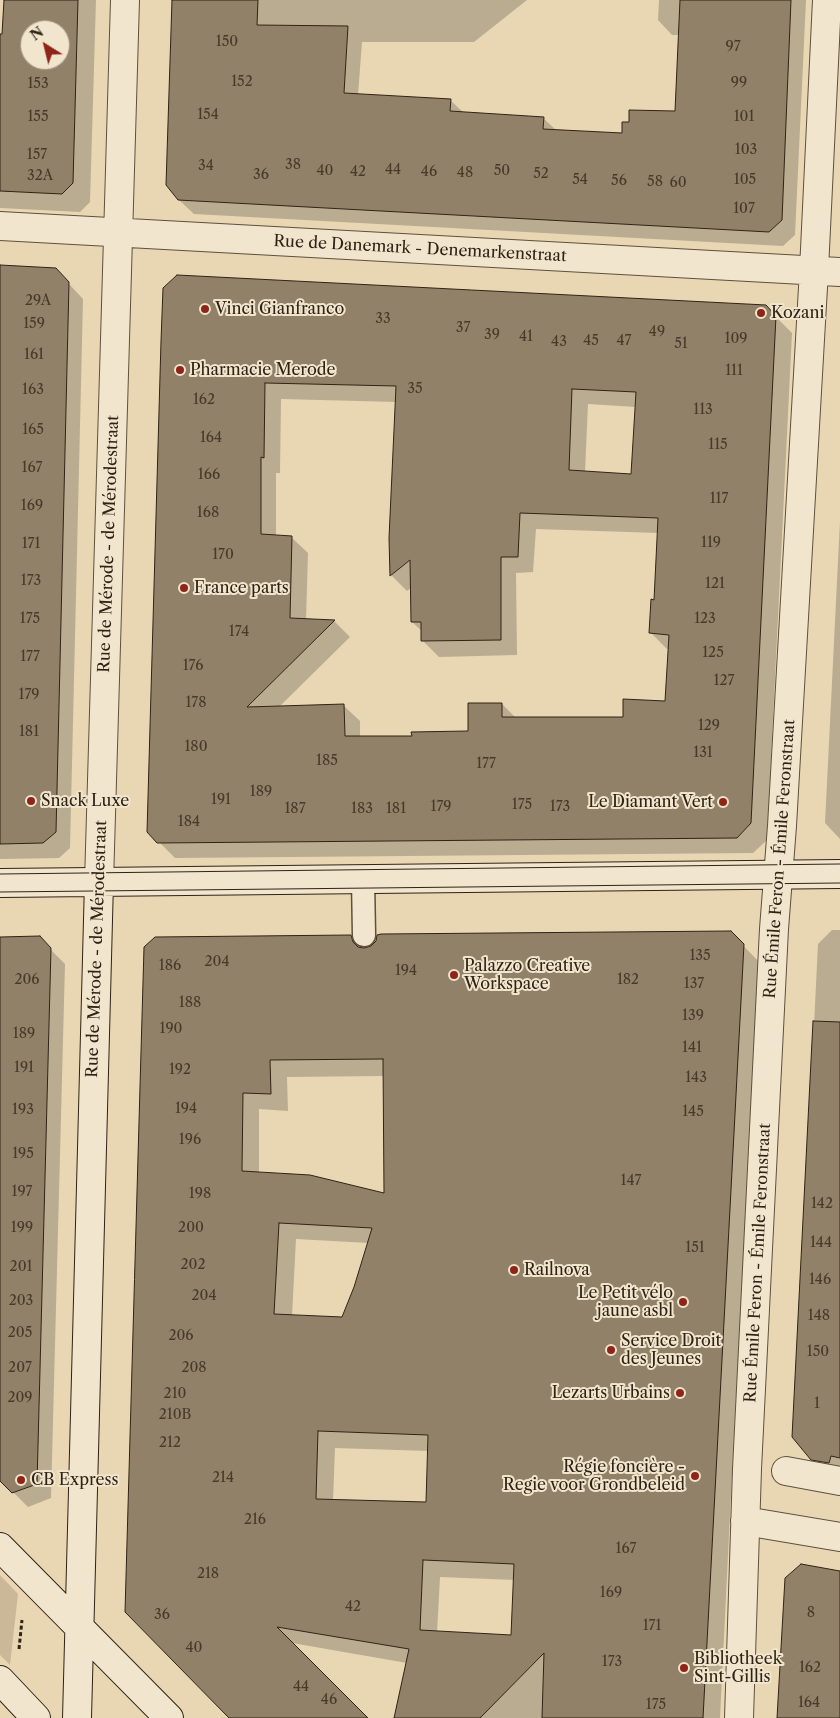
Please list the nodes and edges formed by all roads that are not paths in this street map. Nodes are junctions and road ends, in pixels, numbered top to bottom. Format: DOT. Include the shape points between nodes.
graph roads {
  1 [pos="125,0"];
  2 [pos="827,0"];
  3 [pos="0,226"];
  4 [pos="119,232"];
  5 [pos="827,271"];
  6 [pos="779,874"];
  7 [pos="840,874"];
  8 [pos="363,879"];
  9 [pos="99,882"];
  10 [pos="0,883"];
  11 [pos="364,935"];
  12 [pos="786,1471"];
  13 [pos="840,1481"];
  14 [pos="745,1521"];
  15 [pos="840,1537"];
  16 [pos="0,1547"];
  17 [pos="78,1626"];
  18 [pos="0,1680"];
  19 [pos="36,1718"];
  20 [pos="76,1718"];
  21 [pos="169,1718"];
  22 [pos="739,1718"];
  1 -- 4 [label="street, Rue de Mérode - de Mérodestraat"];
  2 -- 5 [label="street, Rue Émile Feron - Émile Feronstraat"];
  3 -- 4 [label="street, Rue de Danemark - Denemarkenstraat"];
  4 -- 5 [label="street, Rue de Danemark - Denemarkenstraat"];
  4 -- 9 [label="street, Rue de Mérode - de Mérodestraat"];
  5 -- 6 [label="street, Rue Émile Feron - Émile Feronstraat"];
  6 -- 7 [label="street"];
  6 -- 8 [label="street"];
  6 -- 14 [label="street, Rue Émile Feron - Émile Feronstraat"];
  8 -- 9 [label="street"];
  8 -- 11 [label="lane"];
  9 -- 10 [label="street"];
  9 -- 17 [label="street, Rue de Mérode - de Mérodestraat"];
  12 -- 13 [label="street"];
  14 -- 15 [label="street"];
  14 -- 22 [label="street, Rue Émile Feron - Émile Feronstraat"];
  16 -- 17 [label="street"];
  17 -- 20 [label="street, Rue de Mérode - de Mérodestraat"];
  17 -- 21 [label="street"];
  18 -- 19 [label="street"];
}
